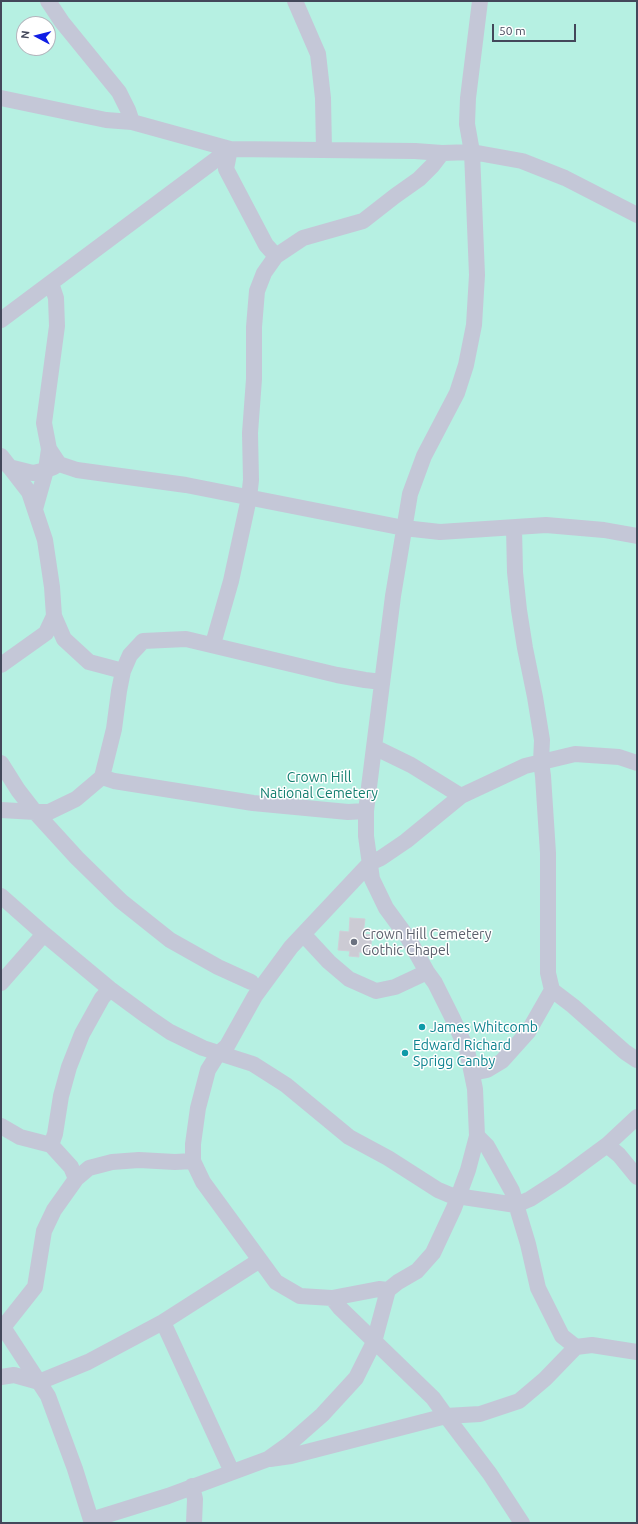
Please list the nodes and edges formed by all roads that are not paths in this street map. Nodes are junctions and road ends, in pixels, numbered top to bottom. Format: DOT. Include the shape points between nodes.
graph roads {
  1 [pos="48,1"];
  2 [pos="295,1"];
  3 [pos="480,1"];
  4 [pos="1,98"];
  5 [pos="132,122"];
  6 [pos="230,149"];
  7 [pos="324,150"];
  8 [pos="472,152"];
  9 [pos="442,153"];
  10 [pos="207,166"];
  11 [pos="226,169"];
  12 [pos="637,215"];
  13 [pos="276,256"];
  14 [pos="51,283"];
  15 [pos="1,320"];
  16 [pos="5,462"];
  17 [pos="52,467"];
  18 [pos="249,498"];
  19 [pos="34,510"];
  20 [pos="404,528"];
  21 [pos="514,528"];
  22 [pos="637,536"];
  23 [pos="54,616"];
  24 [pos="46,633"];
  25 [pos="64,639"];
  26 [pos="213,644"];
  27 [pos="1,665"];
  28 [pos="123,671"];
  29 [pos="382,682"];
  30 [pos="374,747"];
  31 [pos="541,762"];
  32 [pos="1,763"];
  33 [pos="637,763"];
  34 [pos="102,777"];
  35 [pos="18,790"];
  36 [pos="461,796"];
  37 [pos="1,809"];
  38 [pos="366,811"];
  39 [pos="44,816"];
  40 [pos="370,863"];
  41 [pos="1,896"];
  42 [pos="44,934"];
  43 [pos="304,934"];
  44 [pos="427,972"];
  45 [pos="1,983"];
  46 [pos="110,989"];
  47 [pos="253,989"];
  48 [pos="552,990"];
  49 [pos="218,1054"];
  50 [pos="637,1060"];
  51 [pos="472,1073"];
  52 [pos="637,1118"];
  53 [pos="1,1126"];
  54 [pos="477,1136"];
  55 [pos="51,1145"];
  56 [pos="607,1145"];
  57 [pos="193,1161"];
  58 [pos="74,1173"];
  59 [pos="637,1177"];
  60 [pos="458,1197"];
  61 [pos="516,1205"];
  62 [pos="260,1260"];
  63 [pos="388,1290"];
  64 [pos="332,1298"];
  65 [pos="163,1322"];
  66 [pos="2,1328"];
  67 [pos="374,1342"];
  68 [pos="576,1347"];
  69 [pos="637,1352"];
  70 [pos="1,1377"];
  71 [pos="39,1382"];
  72 [pos="446,1416"];
  73 [pos="268,1459"];
  74 [pos="232,1472"];
  75 [pos="192,1486"];
  76 [pos="87,1522"];
  77 [pos="194,1523"];
  78 [pos="522,1523"];
  1 -- 5 [label="lane" via="119,92"];
  2 -- 7 [label="lane" via="318,54 323,98"];
  3 -- 8 [label="lane" via="468,98"];
  4 -- 5 [label="lane" via="106,120"];
  5 -- 6 [label="lane"];
  6 -- 7 [label="lane"];
  6 -- 10 [label="lane"];
  6 -- 11 [label="lane"];
  7 -- 9 [label="lane"];
  8 -- 9 [label="lane"];
  8 -- 12 [label="lane" via="522,161 566,178"];
  8 -- 20 [label="lane" via="477,275 474,326 458,393 424,456 410,494"];
  9 -- 13 [label="lane" via="419,179 364,221 303,238"];
  10 -- 11 [label="lane"];
  10 -- 14 [label="lane"];
  11 -- 13 [label="lane" via="266,245"];
  13 -- 18 [label="lane" via="264,273 257,291"];
  14 -- 15 [label="lane"];
  14 -- 17 [label="lane" via="56,298 57,326 44,423"];
  16 -- 17 [label="lane" via="33,473"];
  16 -- 19 [label="lane" via="30,492"];
  17 -- 18 [label="lane" via="186,485"];
  17 -- 19 [label="lane"];
  18 -- 20 [label="lane"];
  18 -- 26 [label="lane" via="231,581"];
  19 -- 23 [label="lane" via="45,540"];
  20 -- 21 [label="lane" via="440,532"];
  20 -- 29 [label="lane"];
  21 -- 22 [label="lane" via="546,525"];
  21 -- 31 [label="lane" via="519,610 542,740"];
  23 -- 24 [label="lane"];
  23 -- 25 [label="lane"];
  24 -- 25 [label="lane"];
  24 -- 27 [label="lane"];
  25 -- 28 [label="lane" via="89,662"];
  26 -- 28 [label="lane" via="186,639 143,641 130,655"];
  26 -- 29 [label="lane" via="337,675"];
  28 -- 34 [label="lane" via="114,729"];
  29 -- 30 [label="lane"];
  30 -- 36 [label="lane"];
  30 -- 38 [label="lane"];
  31 -- 33 [label="lane" via="575,754 619,757"];
  31 -- 36 [label="lane" via="525,766"];
  31 -- 48 [label="lane" via="548,852 548,973"];
  32 -- 35 [label="lane"];
  34 -- 38 [label="lane" via="253,803 348,812"];
  34 -- 39 [label="lane" via="76,799"];
  35 -- 37 [label="lane"];
  35 -- 39 [label="lane"];
  36 -- 40 [label="lane" via="406,841"];
  37 -- 39 [label="lane"];
  38 -- 40 [label="lane"];
  39 -- 47 [label="lane" via="77,858 121,901 170,940"];
  40 -- 43 [label="lane"];
  40 -- 44 [label="lane" via="372,879 386,908 408,938"];
  41 -- 42 [label="lane"];
  42 -- 45 [label="lane"];
  42 -- 46 [label="lane"];
  43 -- 44 [label="lane" via="329,962 349,979 376,991 395,988"];
  43 -- 47 [label="lane" via="267,978"];
  44 -- 51 [label="lane" via="435,983 467,1050"];
  46 -- 49 [label="lane" via="170,1032"];
  46 -- 55 [label="lane" via="102,998 82,1034 69,1067"];
  47 -- 49 [label="lane" via="228,1046"];
  48 -- 50 [label="lane"];
  48 -- 51 [label="lane" via="528,1032 502,1061 487,1070"];
  49 -- 57 [label="lane" via="208,1070 198,1108"];
  49 -- 60 [label="lane" via="253,1064 286,1085 349,1137 438,1190"];
  51 -- 54 [label="lane"];
  52 -- 56 [label="lane"];
  53 -- 55 [label="lane" via="20,1136"];
  54 -- 60 [label="lane"];
  54 -- 61 [label="lane" via="487,1146 512,1191"];
  55 -- 58 [label="lane"];
  56 -- 59 [label="lane"];
  56 -- 61 [label="lane" via="561,1179"];
  57 -- 58 [label="lane" via="112,1162"];
  57 -- 62 [label="lane" via="203,1182"];
  58 -- 66 [label="lane" via="44,1231 35,1286"];
  60 -- 61 [label="lane"];
  60 -- 63 [label="lane" via="450,1220 433,1253 417,1271"];
  61 -- 68 [label="lane" via="538,1288 562,1336"];
  62 -- 64 [label="lane" via="276,1282 300,1296"];
  62 -- 65 [label="lane"];
  63 -- 64 [label="lane" via="379,1289"];
  63 -- 67 [label="lane"];
  64 -- 67 [label="lane"];
  65 -- 71 [label="lane" via="88,1362"];
  65 -- 74 [label="lane"];
  66 -- 71 [label="lane"];
  67 -- 72 [label="lane" via="434,1398"];
  67 -- 73 [label="lane" via="356,1378 322,1415"];
  68 -- 69 [label="lane" via="592,1345"];
  68 -- 72 [label="lane" via="519,1401 480,1414"];
  70 -- 71 [label="lane" via="14,1375"];
  71 -- 76 [label="lane" via="48,1396 75,1469"];
  72 -- 73 [label="lane" via="291,1456"];
  72 -- 78 [label="lane" via="490,1474"];
  73 -- 74 [label="lane"];
  74 -- 75 [label="lane"];
  75 -- 76 [label="lane"];
  75 -- 77 [label="lane" via="195,1499"];
}
